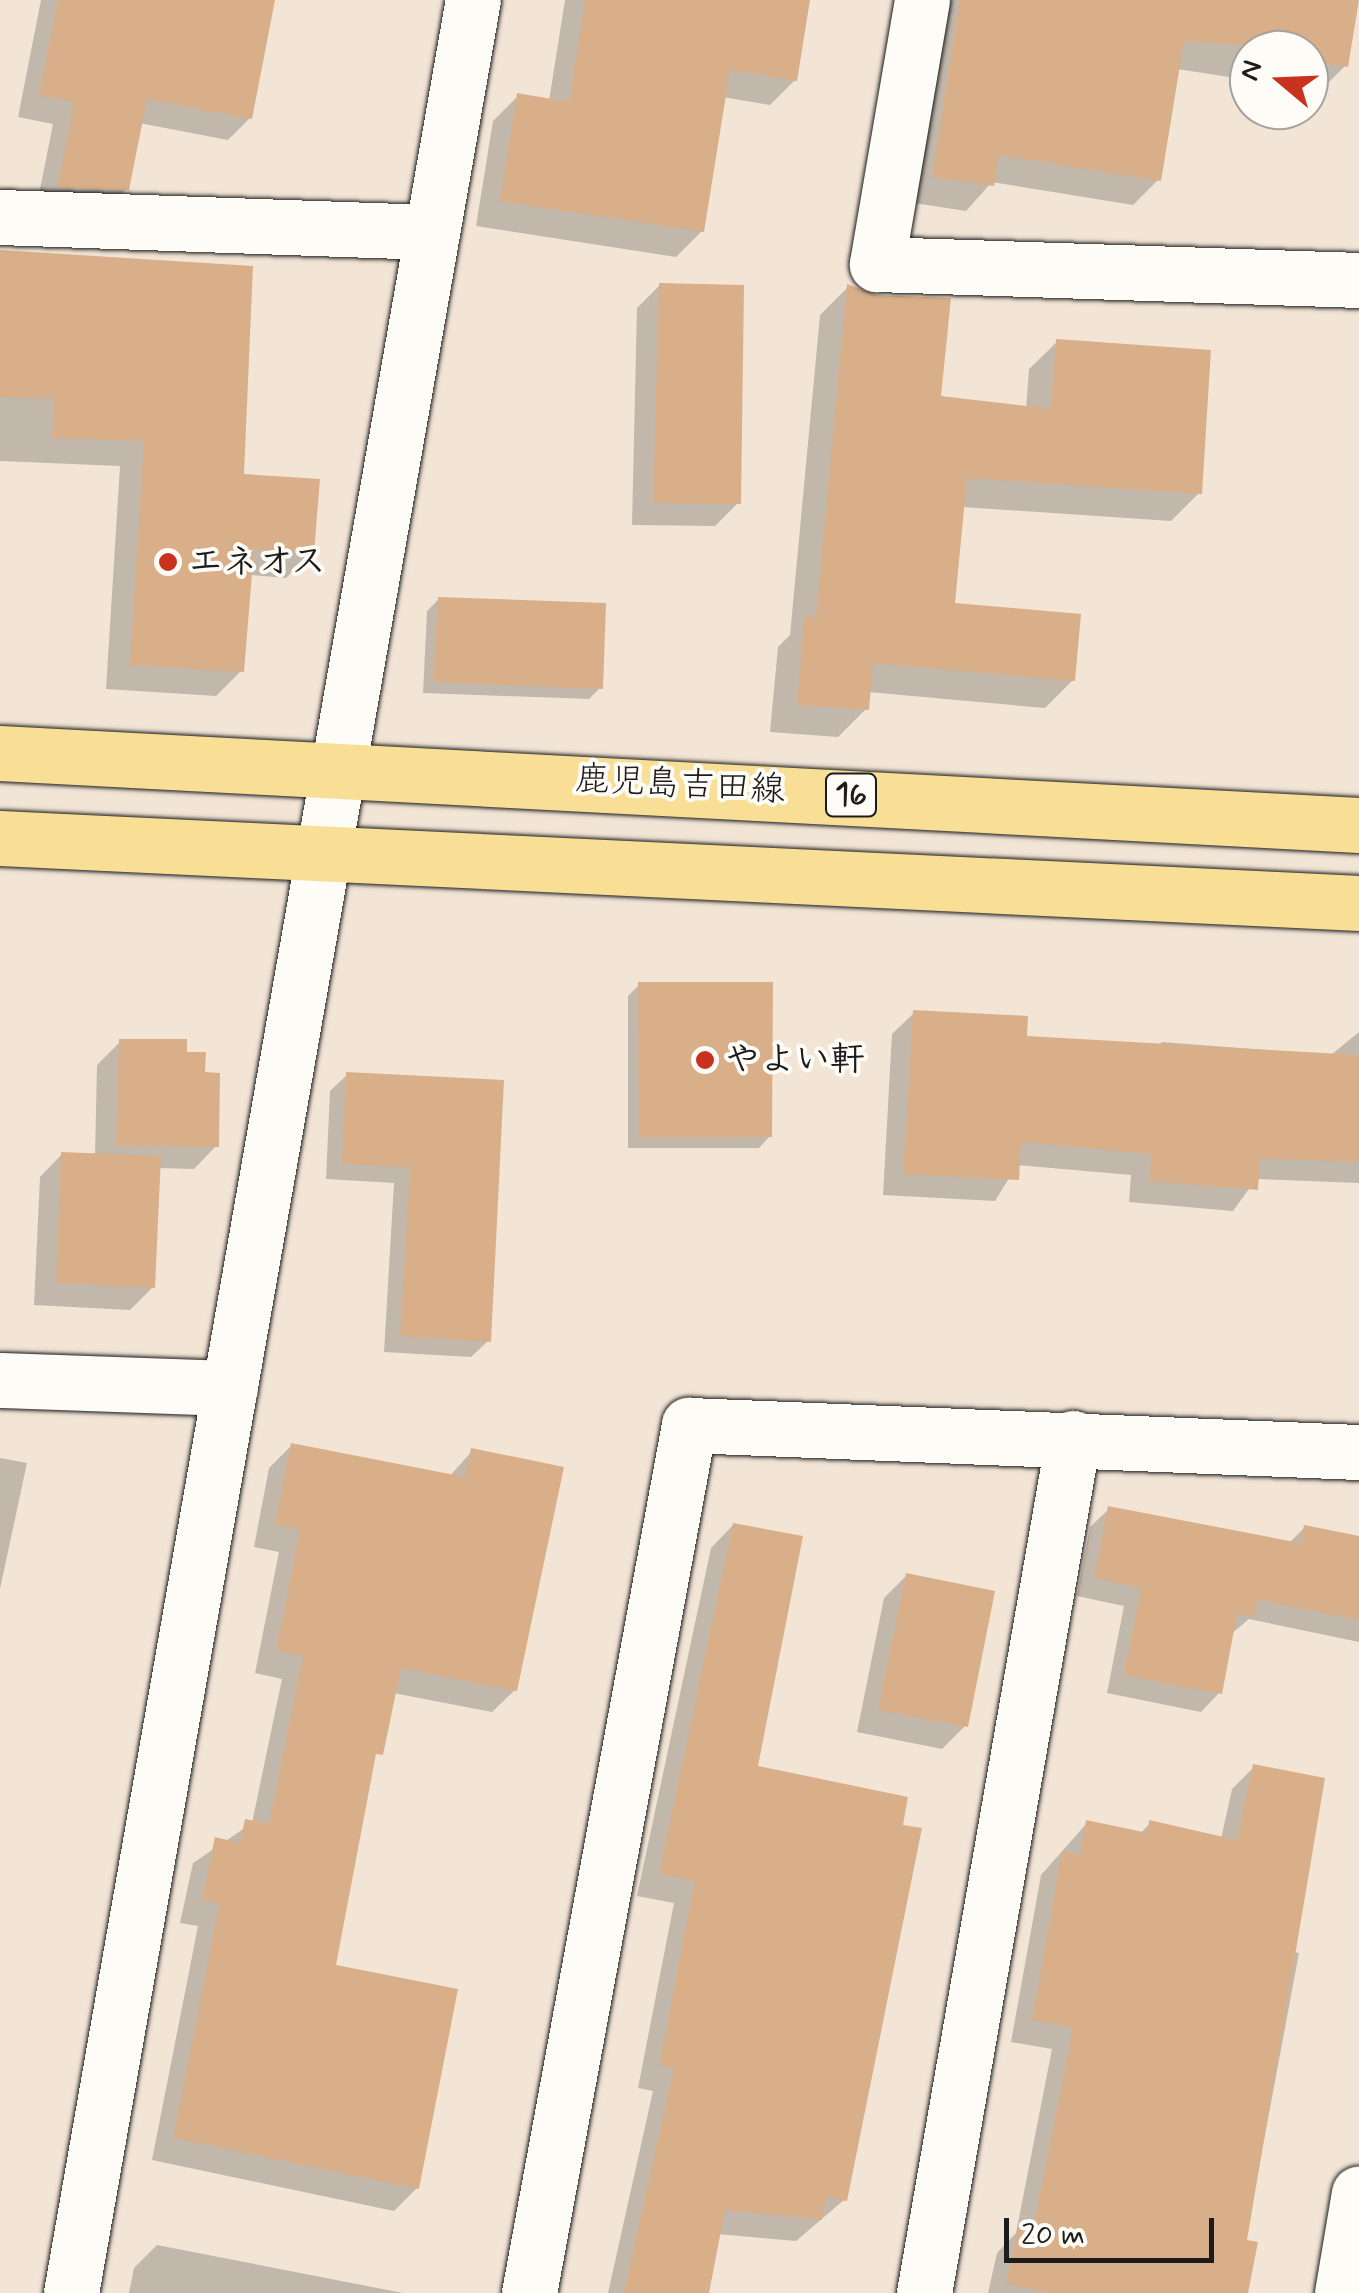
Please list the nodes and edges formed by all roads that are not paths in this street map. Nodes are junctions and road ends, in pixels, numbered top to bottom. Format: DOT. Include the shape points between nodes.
graph roads {
  1 [pos="473,0"];
  2 [pos="922,0"];
  3 [pos="0,218"];
  4 [pos="432,232"];
  5 [pos="1359,280"];
  6 [pos="0,753"];
  7 [pos="343,765"];
  8 [pos="1359,825"];
  9 [pos="0,838"];
  10 [pos="326,854"];
  11 [pos="1359,904"];
  12 [pos="0,1380"];
  13 [pos="230,1388"];
  14 [pos="1074,1438"];
  15 [pos="1359,1452"];
  16 [pos="1359,2192"];
  17 [pos="71,2293"];
  18 [pos="528,2293"];
  19 [pos="924,2293"];
  20 [pos="1342,2293"];
  1 -- 4 [label="street"];
  2 -- 5 [label="street" via="877,264"];
  3 -- 4 [label="street"];
  4 -- 7 [label="street"];
  6 -- 7 [label="main road, 鹿児島吉田線 / 16"];
  7 -- 8 [label="main road, 鹿児島吉田線 / 16"];
  7 -- 10 [label="street"];
  9 -- 10 [label="main road"];
  10 -- 11 [label="main road"];
  10 -- 13 [label="street"];
  12 -- 13 [label="street"];
  13 -- 17 [label="street"];
  14 -- 15 [label="street"];
  14 -- 18 [label="street" via="690,1425"];
  14 -- 19 [label="street"];
  16 -- 20 [label="street"];
}
